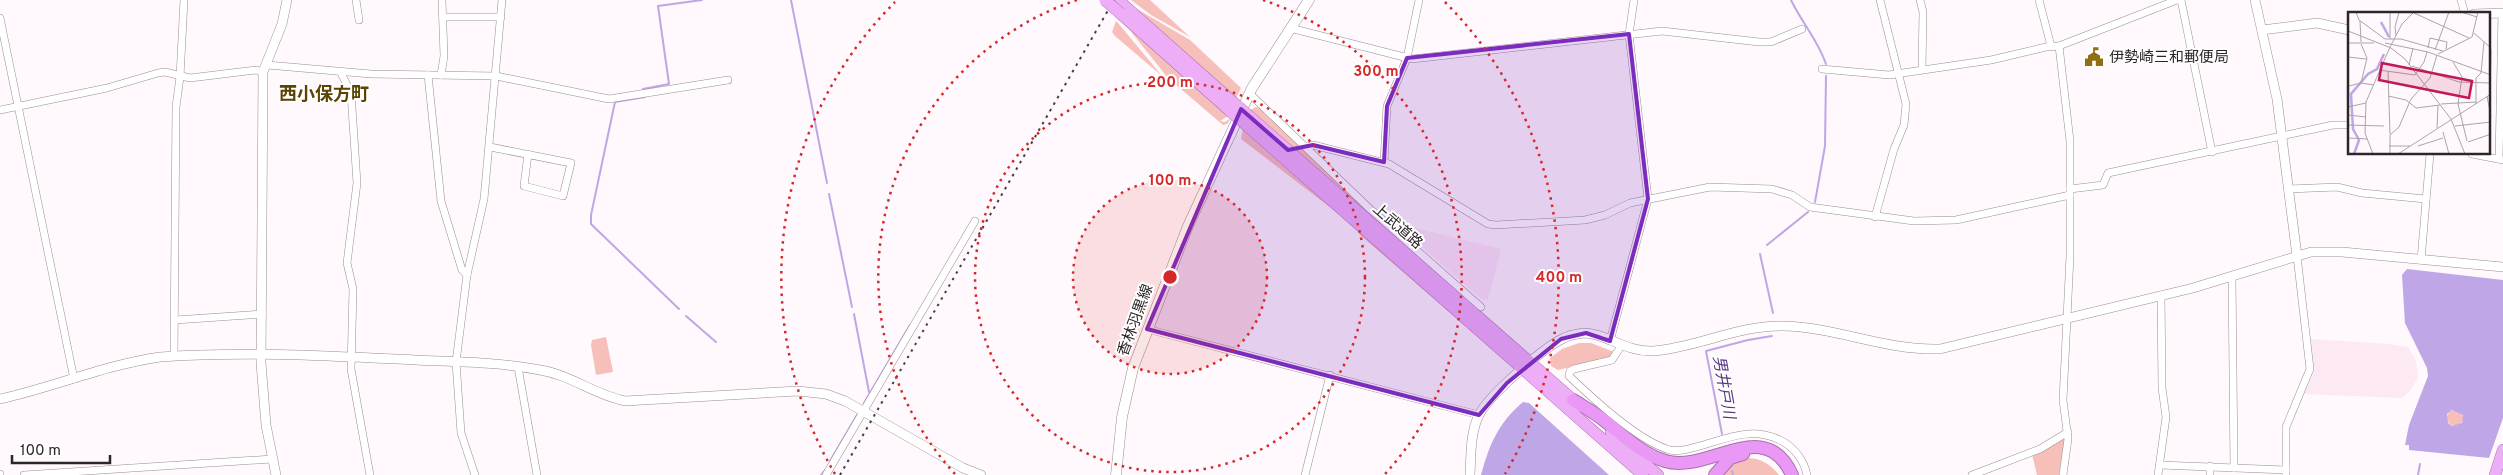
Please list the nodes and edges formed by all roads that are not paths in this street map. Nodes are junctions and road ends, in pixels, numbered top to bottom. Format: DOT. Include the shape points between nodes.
graph roads {
  1 [pos="184,0"];
  2 [pos="287,0"];
  3 [pos="356,0"];
  4 [pos="442,0"];
  5 [pos="502,0"];
  6 [pos="1105,0"];
  7 [pos="1309,0"];
  8 [pos="1419,0"];
  9 [pos="1634,0"];
  10 [pos="1880,0"];
  11 [pos="1920,0"];
  12 [pos="2038,0"];
  13 [pos="2177,0"];
  14 [pos="2181,0"];
  15 [pos="2255,0"];
  16 [pos="1121,6"];
  17 [pos="2490,13"];
  18 [pos="2503,13"];
  19 [pos="443,17"];
  20 [pos="501,17"];
  21 [pos="0,18"];
  22 [pos="359,20"];
  23 [pos="1290,28"];
  24 [pos="1802,29"];
  25 [pos="2262,30"];
  26 [pos="2348,30"];
  27 [pos="1629,34"];
  28 [pos="2051,46"];
  29 [pos="2060,46"];
  30 [pos="1407,58"];
  31 [pos="265,69"];
  32 [pos="1922,69"];
  33 [pos="1822,70"];
  34 [pos="341,73"];
  35 [pos="1898,74"];
  36 [pos="428,75"];
  37 [pos="441,75"];
  38 [pos="496,76"];
  39 [pos="180,77"];
  40 [pos="728,80"];
  41 [pos="1249,93"];
  42 [pos="18,106"];
  43 [pos="0,110"];
  44 [pos="1247,120"];
  45 [pos="2348,125"];
  46 [pos="2282,136"];
  47 [pos="490,147"];
  48 [pos="1307,147"];
  49 [pos="2212,152"];
  50 [pos="528,154"];
  51 [pos="2430,155"];
  52 [pos="2478,155"];
  53 [pos="2501,159"];
  54 [pos="1384,162"];
  55 [pos="2289,189"];
  56 [pos="2070,192"];
  57 [pos="1648,199"];
  58 [pos="2426,199"];
  59 [pos="1875,217"];
  60 [pos="975,221"];
  61 [pos="1399,242"];
  62 [pos="2297,256"];
  63 [pos="2421,260"];
  64 [pos="2503,268"];
  65 [pos="467,275"];
  66 [pos="2232,277"];
  67 [pos="2161,295"];
  68 [pos="1462,296"];
  69 [pos="1481,307"];
  70 [pos="262,314"];
  71 [pos="2067,317"];
  72 [pos="175,320"];
  73 [pos="1147,329"];
  74 [pos="1610,341"];
  75 [pos="1621,346"];
  76 [pos="174,356"];
  77 [pos="261,356"];
  78 [pos="352,357"];
  79 [pos="456,362"];
  80 [pos="1527,366"];
  81 [pos="518,367"];
  82 [pos="1330,375"];
  83 [pos="74,379"];
  84 [pos="0,399"];
  85 [pos="1573,400"];
  86 [pos="864,412"];
  87 [pos="1479,415"];
  88 [pos="2068,432"];
  89 [pos="2503,450"];
  90 [pos="272,459"];
  91 [pos="2160,465"];
  92 [pos="2210,466"];
  93 [pos="2234,468"];
  94 [pos="2286,472"];
  95 [pos="68,474"];
  96 [pos="24,475"];
  97 [pos="276,475"];
  98 [pos="370,475"];
  99 [pos="475,475"];
  100 [pos="537,475"];
  101 [pos="826,475"];
  102 [pos="981,475"];
  103 [pos="1116,475"];
  104 [pos="1305,475"];
  105 [pos="1470,475"];
  106 [pos="1643,475"];
  107 [pos="1658,475"];
  108 [pos="1715,475"];
  109 [pos="1785,475"];
  110 [pos="1792,475"];
  111 [pos="1807,475"];
  112 [pos="1972,475"];
  113 [pos="2063,475"];
  114 [pos="2158,475"];
  115 [pos="2210,475"];
  116 [pos="2495,475"];
  1 -- 39 [label="street"];
  2 -- 31 [label="street" via="282,24"];
  3 -- 22 [label="street"];
  4 -- 19 [label="street"];
  5 -- 20 [label="street"];
  6 -- 16 [label="highway, 上武道路, bridge"];
  7 -- 23 [label="main road, 香林羽黒線"];
  8 -- 30 [label="street"];
  9 -- 27 [label="street"];
  10 -- 35 [label="street"];
  11 -- 32 [label="street" via="1923,12"];
  12 -- 28 [label="street"];
  13 -- 29 [label="street"];
  14 -- 49 [label="street"];
  15 -- 25 [label="street"];
  16 -- 44 [label="highway, 上武道路, bridge"];
  17 -- 18 [label="street"];
  18 -- 53 [label="street"];
  19 -- 20 [label="street"];
  19 -- 37 [label="street"];
  20 -- 38 [label="street"];
  21 -- 42 [label="street"];
  23 -- 30 [label="street"];
  23 -- 41 [label="main road, 香林羽黒線"];
  24 -- 27 [label="street" via="1771,42 1662,31"];
  25 -- 26 [label="street" via="2317,23"];
  25 -- 46 [label="street"];
  27 -- 30 [label="street"];
  27 -- 57 [label="street"];
  28 -- 29 [label="street"];
  28 -- 32 [label="street" via="1991,60"];
  29 -- 56 [label="street" via="2070,141"];
  30 -- 54 [label="street" via="1386,106"];
  31 -- 34 [label="street"];
  31 -- 39 [label="street"];
  31 -- 70 [label="street"];
  32 -- 35 [label="street"];
  33 -- 35 [label="street"];
  34 -- 36 [label="street"];
  34 -- 78 [label="street" via="351,93 357,183 347,258 353,289"];
  35 -- 59 [label="street" via="1906,104 1905,120"];
  36 -- 37 [label="street"];
  36 -- 65 [label="street" via="441,201 462,270"];
  37 -- 38 [label="street"];
  38 -- 40 [label="street" via="612,99"];
  38 -- 47 [label="street"];
  39 -- 42 [label="street" via="158,73 107,88"];
  39 -- 72 [label="street" via="176,107"];
  41 -- 48 [label="street"];
  41 -- 73 [label="main road, 香林羽黒線" via="1192,218"];
  42 -- 43 [label="street"];
  42 -- 83 [label="street"];
  44 -- 61 [label="highway, 上武道路"];
  44 -- 80 [label="highway, 上武道路"];
  45 -- 46 [label="street"];
  46 -- 49 [label="street"];
  46 -- 55 [label="street"];
  47 -- 50 [label="street"];
  47 -- 65 [label="street" via="484,199"];
  48 -- 54 [label="street" via="1313,145"];
  48 -- 61 [label="street"];
  49 -- 56 [label="street" via="2108,173 2103,186"];
  50 -- 50 [label="street" via="571,163 563,196 524,186"];
  51 -- 58 [label="street"];
  52 -- 53 [label="street"];
  54 -- 57 [label="street" via="1488,224 1585,220"];
  55 -- 58 [label="street" via="2341,187 2362,193"];
  55 -- 62 [label="street"];
  56 -- 59 [label="street" via="1956,220 1914,221"];
  56 -- 71 [label="street"];
  57 -- 59 [label="street" via="1710,187 1760,188 1792,195 1810,207"];
  57 -- 74 [label="street"];
  58 -- 63 [label="street"];
  60 -- 86 [label="street"];
  61 -- 68 [label="highway, 上武道路"];
  62 -- 63 [label="street" via="2330,251"];
  62 -- 66 [label="street"];
  62 -- 94 [label="street" via="2310,369 2286,427"];
  63 -- 64 [label="street"];
  65 -- 79 [label="street"];
  66 -- 67 [label="street"];
  66 -- 93 [label="street"];
  67 -- 71 [label="street"];
  67 -- 91 [label="street" via="2162,388 2166,417"];
  68 -- 69 [label="street"];
  68 -- 80 [label="highway, 上武道路"];
  70 -- 72 [label="street"];
  70 -- 77 [label="street"];
  71 -- 75 [label="street" via="1940,349 1911,348 1780,326 1658,350"];
  71 -- 88 [label="street" via="2062,400"];
  72 -- 76 [label="street"];
  73 -- 82 [label="street"];
  73 -- 103 [label="main road, 香林羽黒線" via="1127,393"];
  74 -- 75 [label="street"];
  74 -- 80 [label="street" via="1592,334 1574,334 1560,339"];
  75 -- 111 [label="street" via="1612,360 1569,373 1643,437 1668,449 1680,450 1742,434 1763,433 1791,447 1803,462"];
  76 -- 77 [label="street"];
  76 -- 83 [label="street" via="134,361"];
  77 -- 78 [label="street"];
  77 -- 90 [label="street" via="264,416"];
  78 -- 79 [label="street"];
  78 -- 98 [label="street" via="351,369"];
  79 -- 81 [label="street"];
  79 -- 99 [label="street" via="461,432"];
  80 -- 85 [label="highway, 上武道路"];
  80 -- 87 [label="street" via="1493,396"];
  80 -- 106 [label="highway, 上武道路"];
  81 -- 86 [label="street" via="561,375 596,392 625,401 804,391 837,397"];
  81 -- 100 [label="street"];
  82 -- 87 [label="street"];
  82 -- 104 [label="street"];
  83 -- 84 [label="street"];
  85 -- 107 [label="highway, 上武道路"];
  85 -- 110 [label="highway" via="1633,444 1665,461 1691,463 1752,446 1773,452"];
  86 -- 101 [label="street"];
  86 -- 102 [label="street" via="958,466"];
  87 -- 105 [label="street" via="1473,432"];
  88 -- 112 [label="street" via="2040,449"];
  88 -- 113 [label="street"];
  89 -- 116 [label="highway"];
  90 -- 95 [label="street"];
  90 -- 97 [label="street"];
  91 -- 92 [label="street"];
  91 -- 114 [label="street"];
  92 -- 93 [label="street"];
  92 -- 115 [label="street"];
  93 -- 94 [label="street"];
  95 -- 96 [label="street"];
  108 -- 109 [label="highway" via="1730,458 1750,453 1769,458"];
}
